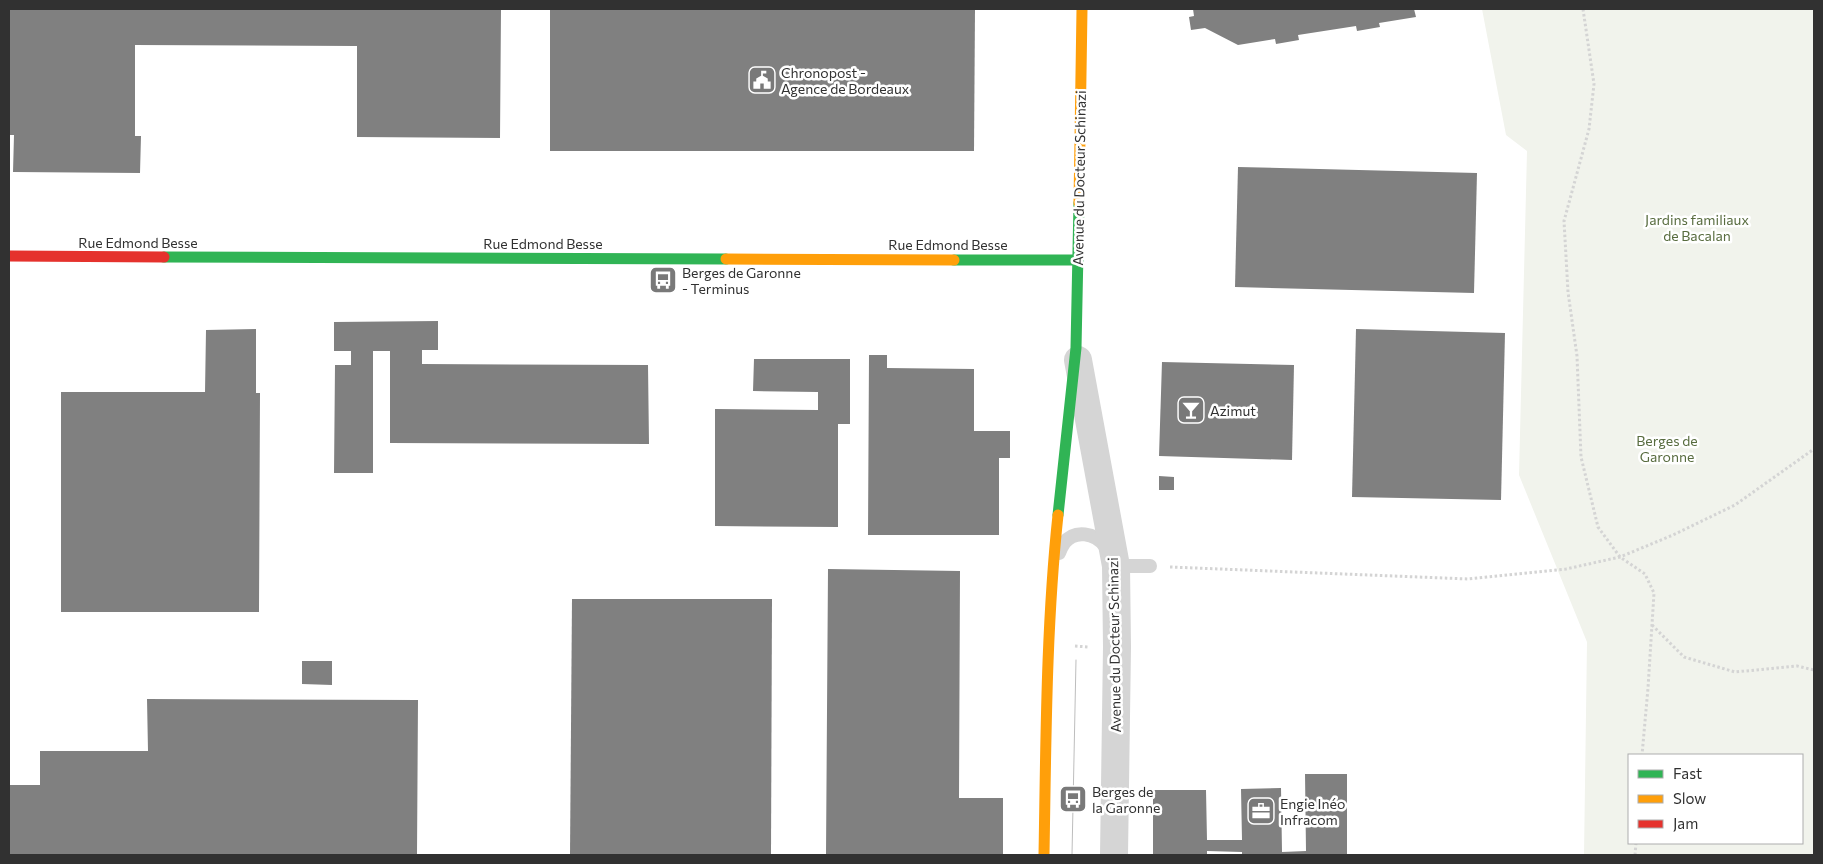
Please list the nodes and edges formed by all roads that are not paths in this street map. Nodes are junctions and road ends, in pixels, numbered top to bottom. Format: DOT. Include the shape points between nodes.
graph roads {
  1 [pos="1082,9"];
  2 [pos="9,256"];
  3 [pos="1078,260"];
  4 [pos="1076,348"];
  5 [pos="1053,565"];
  6 [pos="1116,566"];
  7 [pos="1150,566"];
  8 [pos="1044,855"];
  9 [pos="1114,855"];
  1 -- 3 [label="street, Avenue du Docteur Schinazi"];
  2 -- 3 [label="street, Rue Edmond Besse"];
  3 -- 4 [label="street, Avenue du Docteur Schinazi"];
  4 -- 5 [label="street, Avenue du Docteur Schinazi"];
  4 -- 6 [label="street, Avenue du Docteur Schinazi"];
  5 -- 6 [label="lane" via="1064,543 1074,535 1085,534 1096,537 1105,546"];
  5 -- 8 [label="street, Avenue du Docteur Schinazi"];
  6 -- 7 [label="lane"];
  6 -- 9 [label="street, Avenue du Docteur Schinazi"];
}
